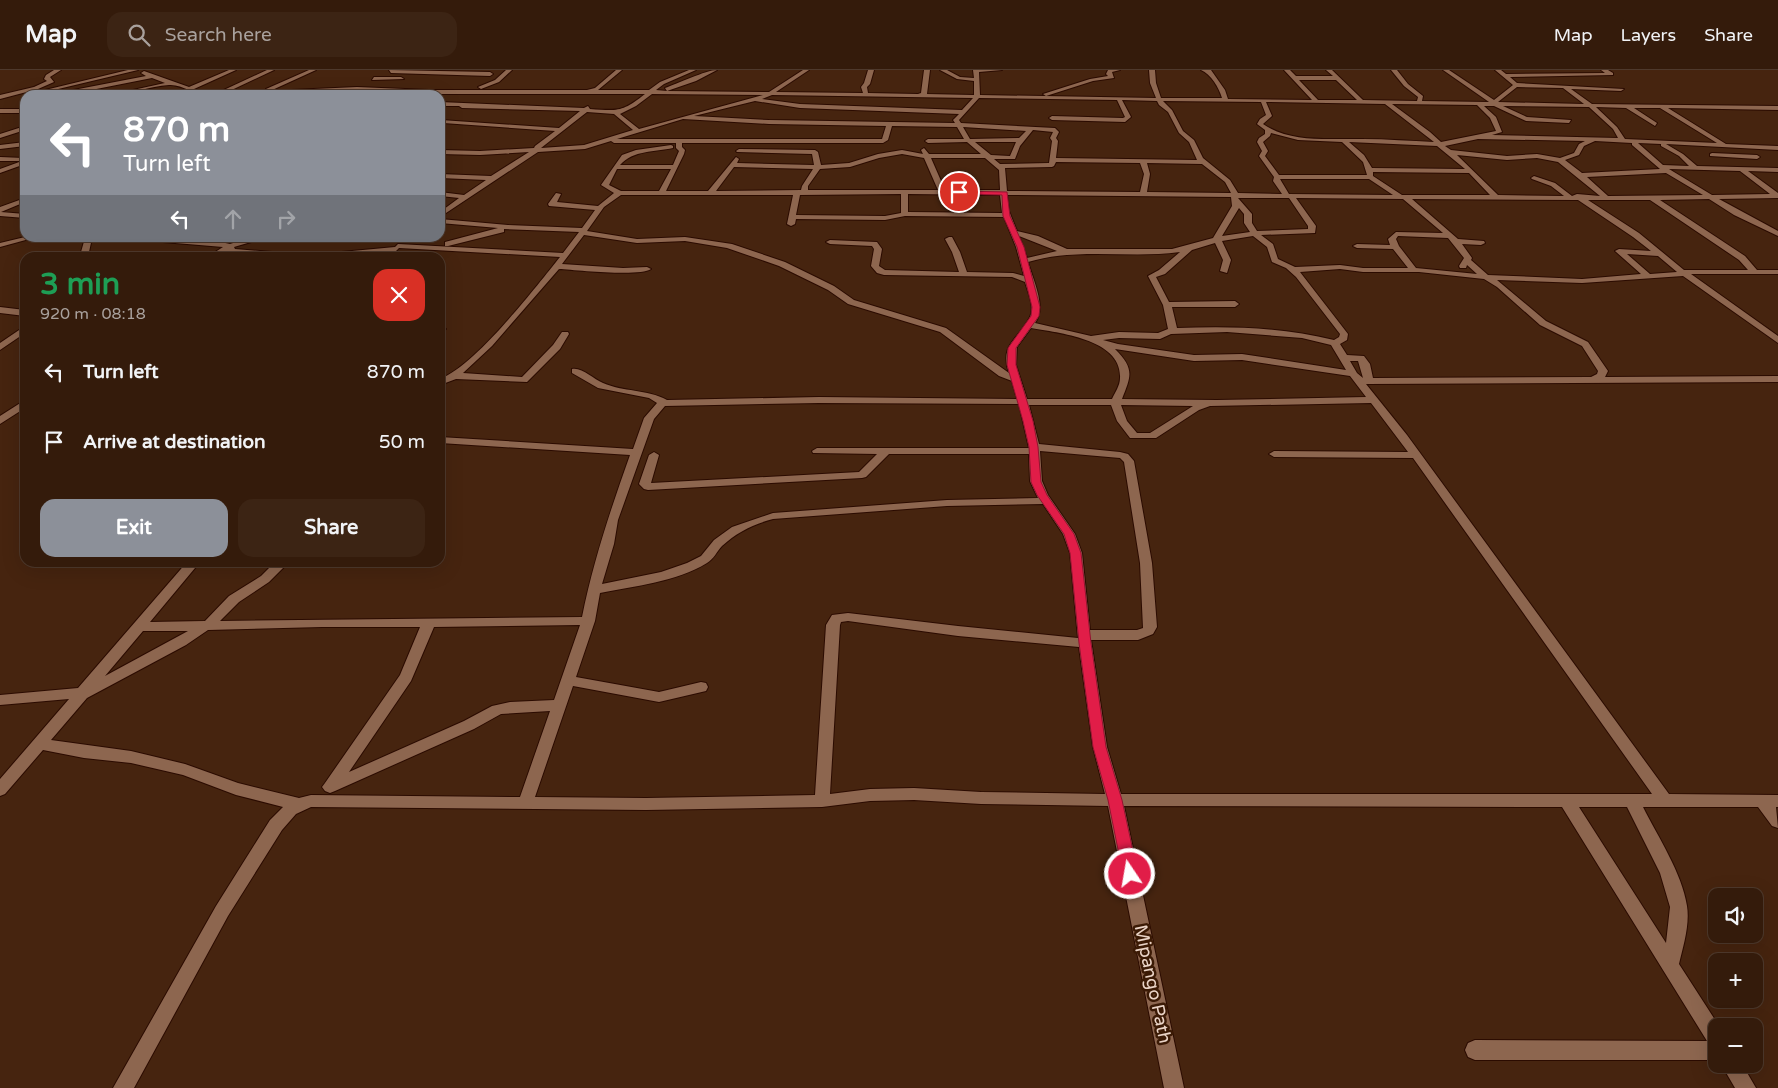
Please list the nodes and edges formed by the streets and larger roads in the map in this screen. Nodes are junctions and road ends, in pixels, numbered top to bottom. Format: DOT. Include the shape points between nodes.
graph roads {
  1 [pos="58,70"];
  2 [pos="137,70"];
  3 [pos="233,70"];
  4 [pos="272,70"];
  5 [pos="313,70"];
  6 [pos="509,70"];
  7 [pos="619,70"];
  8 [pos="694,70"];
  9 [pos="714,70"];
  10 [pos="806,70"];
  11 [pos="871,70"];
  12 [pos="919,70"];
  13 [pos="927,70"];
  14 [pos="943,70"];
  15 [pos="999,70"];
  16 [pos="1117,70"];
  17 [pos="1152,70"];
  18 [pos="1204,70"];
  19 [pos="1208,70"];
  20 [pos="1287,70"];
  21 [pos="1329,70"];
  22 [pos="1394,70"];
  23 [pos="1446,70"];
  24 [pos="1498,70"];
  25 [pos="1551,70"];
  26 [pos="1604,70"];
  27 [pos="392,71"];
  28 [pos="429,71"];
  29 [pos="976,71"];
  30 [pos="461,72"];
  31 [pos="490,72"];
  32 [pos="152,76"];
  33 [pos="1506,76"];
  34 [pos="1557,76"];
  35 [pos="1295,78"];
  36 [pos="1337,78"];
  37 [pos="374,79"];
  38 [pos="408,80"];
  39 [pos="416,80"];
  40 [pos="977,80"];
  41 [pos="171,83"];
  42 [pos="1516,85"];
  43 [pos="236,86"];
  44 [pos="274,87"];
  45 [pos="1565,87"];
  46 [pos="1574,87"];
  47 [pos="481,88"];
  48 [pos="1599,88"];
  49 [pos="190,89"];
  50 [pos="350,89"];
  51 [pos="1621,89"];
  52 [pos="32,90"];
  53 [pos="48,90"];
  54 [pos="84,90"];
  55 [pos="137,90"];
  56 [pos="227,90"];
  57 [pos="267,90"];
  58 [pos="327,90"];
  59 [pos="376,90"];
  60 [pos="433,90"];
  61 [pos="0,92"];
  62 [pos="20,92"];
  63 [pos="20,92"];
  64 [pos="445,92"];
  65 [pos="475,92"];
  66 [pos="581,92"];
  67 [pos="608,92"];
  68 [pos="650,92"];
  69 [pos="770,94"];
  70 [pos="1529,94"];
  71 [pos="852,95"];
  72 [pos="1612,95"];
  73 [pos="866,96"];
  74 [pos="907,96"];
  75 [pos="918,96"];
  76 [pos="0,97"];
  77 [pos="977,97"];
  78 [pos="1034,98"];
  79 [pos="1536,98"];
  80 [pos="755,99"];
  81 [pos="1119,99"];
  82 [pos="1161,100"];
  83 [pos="1620,100"];
  84 [pos="1226,101"];
  85 [pos="1263,101"];
  86 [pos="767,102"];
  87 [pos="1317,102"];
  88 [pos="1361,102"];
  89 [pos="1387,103"];
  90 [pos="1419,103"];
  91 [pos="1494,103"];
  92 [pos="445,104"];
  93 [pos="1479,104"];
  94 [pos="20,105"];
  95 [pos="463,105"];
  96 [pos="1545,105"];
  97 [pos="1590,105"];
  98 [pos="800,106"];
  99 [pos="1627,106"];
  100 [pos="491,107"];
  101 [pos="1662,107"];
  102 [pos="843,108"];
  103 [pos="1778,108"];
  104 [pos="20,110"];
  105 [pos="585,110"];
  106 [pos="904,110"];
  107 [pos="1,111"];
  108 [pos="794,111"];
  109 [pos="962,112"];
  110 [pos="617,113"];
  111 [pos="787,116"];
  112 [pos="683,117"];
  113 [pos="1052,118"];
  114 [pos="445,120"];
  115 [pos="742,120"];
  116 [pos="445,121"];
  117 [pos="445,121"];
  118 [pos="777,123"];
  119 [pos="836,123"];
  120 [pos="474,124"];
  121 [pos="1655,124"];
  122 [pos="892,125"];
  123 [pos="924,125"];
  124 [pos="957,125"];
  125 [pos="445,128"];
  126 [pos="1026,128"];
  127 [pos="20,129"];
  128 [pos="16,130"];
  129 [pos="561,130"];
  130 [pos="637,130"];
  131 [pos="1267,130"];
  132 [pos="0,136"];
  133 [pos="1478,137"];
  134 [pos="20,140"];
  135 [pos="968,140"];
  136 [pos="1021,140"];
  137 [pos="1592,140"];
  138 [pos="604,141"];
  139 [pos="636,141"];
  140 [pos="928,141"];
  141 [pos="1344,141"];
  142 [pos="1623,141"];
  143 [pos="740,142"];
  144 [pos="834,142"];
  145 [pos="1636,142"];
  146 [pos="1655,142"];
  147 [pos="679,144"];
  148 [pos="1440,144"];
  149 [pos="20,145"];
  150 [pos="1704,145"];
  151 [pos="1725,146"];
  152 [pos="0,148"];
  153 [pos="1778,148"];
  154 [pos="537,150"];
  155 [pos="739,151"];
  156 [pos="445,152"];
  157 [pos="1449,152"];
  158 [pos="1712,155"];
  159 [pos="624,156"];
  160 [pos="927,156"];
  161 [pos="989,156"];
  162 [pos="1757,157"];
  163 [pos="1013,158"];
  164 [pos="0,160"];
  165 [pos="20,160"];
  166 [pos="1054,160"];
  167 [pos="1560,160"];
  168 [pos="1144,161"];
  169 [pos="20,162"];
  170 [pos="1202,162"];
  171 [pos="734,165"];
  172 [pos="1014,165"];
  173 [pos="1000,166"];
  174 [pos="615,167"];
  175 [pos="675,167"];
  176 [pos="1660,167"];
  177 [pos="818,168"];
  178 [pos="1695,168"];
  179 [pos="1726,168"];
  180 [pos="1740,168"];
  181 [pos="1778,170"];
  182 [pos="0,171"];
  183 [pos="1471,171"];
  184 [pos="1667,171"];
  185 [pos="1370,174"];
  186 [pos="1581,175"];
  187 [pos="445,176"];
  188 [pos="1278,177"];
  189 [pos="494,178"];
  190 [pos="1534,178"];
  191 [pos="711,192"];
  192 [pos="801,192"];
  193 [pos="620,193"];
  194 [pos="661,193"];
  195 [pos="904,193"];
  196 [pos="943,193"];
  197 [pos="1005,193"];
  198 [pos="558,194"];
  199 [pos="445,195"];
  200 [pos="1142,195"];
  201 [pos="1289,196"];
  202 [pos="1573,196"];
  203 [pos="1605,196"];
  204 [pos="1709,196"];
  205 [pos="1778,196"];
  206 [pos="466,197"];
  207 [pos="1403,197"];
  208 [pos="1496,197"];
  209 [pos="1652,197"];
  210 [pos="1237,199"];
  211 [pos="20,202"];
  212 [pos="601,208"];
  213 [pos="0,210"];
  214 [pos="445,212"];
  215 [pos="0,214"];
  216 [pos="905,214"];
  217 [pos="1006,215"];
  218 [pos="20,216"];
  219 [pos="445,221"];
  220 [pos="508,227"];
  221 [pos="583,231"];
  222 [pos="1013,232"];
  223 [pos="1778,234"];
  224 [pos="1256,235"];
  225 [pos="1453,238"];
  226 [pos="949,239"];
  227 [pos="20,240"];
  228 [pos="637,240"];
  229 [pos="1217,240"];
  230 [pos="14,242"];
  231 [pos="201,242"];
  232 [pos="248,242"];
  233 [pos="403,242"];
  234 [pos="575,242"];
  235 [pos="830,242"];
  236 [pos="216,243"];
  237 [pos="1481,243"];
  238 [pos="0,246"];
  239 [pos="1357,246"];
  240 [pos="397,247"];
  241 [pos="430,247"];
  242 [pos="1395,247"];
  243 [pos="1191,248"];
  244 [pos="0,250"];
  245 [pos="232,251"];
  246 [pos="1064,251"];
  247 [pos="368,252"];
  248 [pos="392,252"];
  249 [pos="1659,254"];
  250 [pos="564,255"];
  251 [pos="1024,261"];
  252 [pos="1467,261"];
  253 [pos="556,266"];
  254 [pos="648,269"];
  255 [pos="1294,270"];
  256 [pos="1414,270"];
  257 [pos="1224,271"];
  258 [pos="1756,272"];
  259 [pos="1778,272"];
  260 [pos="1683,273"];
  261 [pos="1459,274"];
  262 [pos="1592,274"];
  263 [pos="964,275"];
  264 [pos="1648,276"];
  265 [pos="1486,277"];
  266 [pos="1530,279"];
  267 [pos="1610,279"];
  268 [pos="1599,280"];
  269 [pos="1028,281"];
  270 [pos="1235,304"];
  271 [pos="1167,306"];
  272 [pos="0,310"];
  273 [pos="20,310"];
  274 [pos="1029,325"];
  275 [pos="1173,330"];
  276 [pos="20,333"];
  277 [pos="565,334"];
  278 [pos="1090,339"];
  279 [pos="1778,340"];
  280 [pos="1334,343"];
  281 [pos="1102,344"];
  282 [pos="0,347"];
  283 [pos="575,371"];
  284 [pos="457,376"];
  285 [pos="1015,379"];
  286 [pos="1361,379"];
  287 [pos="1778,379"];
  288 [pos="1592,380"];
  289 [pos="445,382"];
  290 [pos="1373,400"];
  291 [pos="663,402"];
  292 [pos="1024,402"];
  293 [pos="1116,403"];
  294 [pos="1217,403"];
  295 [pos="20,407"];
  296 [pos="0,421"];
  297 [pos="445,440"];
  298 [pos="1034,449"];
  299 [pos="817,451"];
  300 [pos="636,452"];
  301 [pos="885,452"];
  302 [pos="1274,454"];
  303 [pos="654,455"];
  304 [pos="1415,455"];
  305 [pos="1046,501"];
  306 [pos="190,567"];
  307 [pos="278,567"];
  308 [pos="594,590"];
  309 [pos="588,621"];
  310 [pos="429,622"];
  311 [pos="208,625"];
  312 [pos="142,626"];
  313 [pos="1084,639"];
  314 [pos="567,680"];
  315 [pos="701,687"];
  316 [pos="85,693"];
  317 [pos="0,700"];
  318 [pos="558,704"];
  319 [pos="40,744"];
  320 [pos="0,790"];
  321 [pos="326,793"];
  322 [pos="1115,800"];
  323 [pos="822,801"];
  324 [pos="1665,801"];
  325 [pos="1770,801"];
  326 [pos="1567,802"];
  327 [pos="1632,802"];
  328 [pos="297,804"];
  329 [pos="525,804"];
  330 [pos="1778,821"];
  331 [pos="1670,965"];
  332 [pos="1708,1026"];
  333 [pos="1475,1050"];
  334 [pos="1708,1051"];
  335 [pos="1737,1073"];
  336 [pos="123,1088"];
  337 [pos="1174,1088"];
  338 [pos="1746,1088"];
  1 -- 52 [label="street" via="48,76 47,79 52,81"];
  2 -- 32 [label="street"];
  2 -- 53 [label="street"];
  3 -- 49 [label="street"];
  4 -- 43 [label="street"];
  5 -- 44 [label="street"];
  6 -- 47 [label="street" via="497,81"];
  7 -- 66 [label="street" via="597,89"];
  8 -- 68 [label="street" via="662,83"];
  9 -- 68 [label="street" via="670,89"];
  10 -- 69 [label="street"];
  11 -- 73 [label="street" via="864,91"];
  12 -- 13 [label="street"];
  13 -- 14 [label="street"];
  13 -- 75 [label="street" via="924,94"];
  14 -- 40 [label="street" via="960,78"];
  15 -- 29 [label="street"];
  16 -- 78 [label="street" via="1110,71 1112,77"];
  17 -- 82 [label="street" via="1154,88"];
  18 -- 19 [label="street"];
  19 -- 84 [label="street"];
  20 -- 35 [label="street"];
  21 -- 36 [label="street"];
  22 -- 90 [label="street" via="1421,97"];
  23 -- 91 [label="street"];
  24 -- 33 [label="street"];
  25 -- 34 [label="street"];
  26 -- 34 [label="street" via="1612,74"];
  27 -- 28 [label="street"];
  27 -- 37 [label="street"];
  28 -- 30 [label="street"];
  28 -- 39 [label="street"];
  29 -- 40 [label="street"];
  30 -- 31 [label="street"];
  30 -- 60 [label="street"];
  31 -- 47 [label="street"];
  32 -- 41 [label="street"];
  32 -- 54 [label="street"];
  33 -- 34 [label="street"];
  33 -- 42 [label="street"];
  34 -- 46 [label="street"];
  35 -- 36 [label="street"];
  35 -- 87 [label="street"];
  36 -- 88 [label="street"];
  37 -- 38 [label="street"];
  37 -- 50 [label="street"];
  40 -- 77 [label="street"];
  41 -- 49 [label="street"];
  41 -- 55 [label="street"];
  42 -- 45 [label="street"];
  42 -- 70 [label="street"];
  42 -- 91 [label="street"];
  43 -- 44 [label="street"];
  43 -- 56 [label="street"];
  44 -- 57 [label="street"];
  45 -- 46 [label="street"];
  45 -- 97 [label="street"];
  46 -- 48 [label="street"];
  47 -- 65 [label="street"];
  48 -- 51 [label="street"];
  48 -- 72 [label="street"];
  50 -- 58 [label="street"];
  50 -- 59 [label="street"];
  61 -- 62 [label="street"];
  63 -- 76 [label="street"];
  64 -- 65 [label="street"];
  65 -- 66 [label="street"];
  65 -- 95 [label="street"];
  66 -- 67 [label="street"];
  67 -- 68 [label="street"];
  67 -- 105 [label="street"];
  68 -- 69 [label="street"];
  68 -- 110 [label="street"];
  69 -- 71 [label="street"];
  69 -- 80 [label="street"];
  71 -- 73 [label="street"];
  71 -- 102 [label="street"];
  73 -- 74 [label="street"];
  74 -- 75 [label="street"];
  74 -- 106 [label="street"];
  75 -- 77 [label="street"];
  77 -- 78 [label="street"];
  77 -- 109 [label="street"];
  78 -- 81 [label="street"];
  79 -- 96 [label="street"];
  80 -- 86 [label="street"];
  80 -- 112 [label="street"];
  81 -- 82 [label="street"];
  81 -- 113 [label="street" via="1128,117 1125,120"];
  82 -- 84 [label="street"];
  82 -- 170 [label="street" via="1181,132 1192,141"];
  83 -- 99 [label="street"];
  84 -- 85 [label="street"];
  85 -- 87 [label="street"];
  85 -- 131 [label="street" via="1269,116 1260,123"];
  86 -- 98 [label="street"];
  86 -- 115 [label="street"];
  87 -- 88 [label="street"];
  88 -- 89 [label="street"];
  89 -- 90 [label="street"];
  89 -- 148 [label="street"];
  90 -- 93 [label="street"];
  91 -- 93 [label="street"];
  91 -- 96 [label="street"];
  91 -- 96 [label="street" via="1526,119 1571,122"];
  92 -- 95 [label="street"];
  93 -- 133 [label="street" via="1499,130"];
  94 -- 107 [label="street"];
  95 -- 100 [label="street"];
  95 -- 114 [label="street"];
  96 -- 97 [label="street"];
  97 -- 99 [label="street"];
  97 -- 142 [label="street" via="1615,128"];
  98 -- 102 [label="street"];
  98 -- 108 [label="street"];
  99 -- 101 [label="street"];
  99 -- 121 [label="street"];
  100 -- 105 [label="street"];
  100 -- 116 [label="street"];
  101 -- 103 [label="street"];
  101 -- 151 [label="street"];
  102 -- 106 [label="street"];
  102 -- 119 [label="street"];
  104 -- 107 [label="street"];
  105 -- 110 [label="street"];
  105 -- 129 [label="street"];
  106 -- 109 [label="street"];
  106 -- 122 [label="street" via="902,120"];
  109 -- 124 [label="street" via="956,119"];
  110 -- 130 [label="street"];
  111 -- 118 [label="street"];
  112 -- 115 [label="street"];
  112 -- 130 [label="street"];
  115 -- 118 [label="street"];
  117 -- 120 [label="street"];
  118 -- 119 [label="street"];
  119 -- 122 [label="street"];
  119 -- 144 [label="street" via="839,125"];
  120 -- 125 [label="street"];
  120 -- 129 [label="street"];
  122 -- 123 [label="street"];
  122 -- 144 [label="street" via="884,141"];
  123 -- 124 [label="street"];
  123 -- 140 [label="street"];
  124 -- 126 [label="street"];
  124 -- 135 [label="street"];
  126 -- 136 [label="street" via="1031,129"];
  126 -- 166 [label="street" via="1053,129 1056,132 1053,138 1056,141"];
  127 -- 128 [label="street"];
  128 -- 132 [label="street"];
  128 -- 134 [label="street" via="16,137"];
  129 -- 154 [label="street" via="540,144"];
  130 -- 138 [label="street"];
  131 -- 141 [label="street" via="1286,137"];
  131 -- 188 [label="street" via="1268,135 1260,142 1265,151 1262,156"];
  133 -- 137 [label="street"];
  133 -- 148 [label="street"];
  135 -- 136 [label="street"];
  135 -- 140 [label="street"];
  135 -- 161 [label="street"];
  136 -- 163 [label="street"];
  137 -- 142 [label="street"];
  137 -- 167 [label="street" via="1580,145 1577,154"];
  138 -- 139 [label="street"];
  138 -- 154 [label="street" via="581,148"];
  139 -- 147 [label="street"];
  139 -- 159 [label="street"];
  140 -- 160 [label="street" via="924,150"];
  141 -- 148 [label="street"];
  141 -- 185 [label="street" via="1366,160"];
  142 -- 145 [label="street"];
  143 -- 144 [label="street"];
  143 -- 147 [label="street"];
  143 -- 155 [label="street"];
  145 -- 146 [label="street"];
  145 -- 176 [label="street" via="1634,144"];
  146 -- 150 [label="street"];
  146 -- 178 [label="street" via="1681,155"];
  147 -- 159 [label="street"];
  147 -- 175 [label="street" via="682,150"];
  148 -- 157 [label="street"];
  149 -- 152 [label="street"];
  150 -- 151 [label="street"];
  150 -- 158 [label="street"];
  151 -- 153 [label="street"];
  154 -- 156 [label="street"];
  154 -- 189 [label="street"];
  155 -- 171 [label="street"];
  155 -- 177 [label="street" via="815,152"];
  157 -- 167 [label="street"];
  157 -- 183 [label="street"];
  158 -- 162 [label="street"];
  158 -- 179 [label="street"];
  159 -- 174 [label="street"];
  160 -- 161 [label="street"];
  160 -- 177 [label="street" via="902,152 850,166"];
  160 -- 196 [label="street"];
  161 -- 163 [label="street"];
  161 -- 173 [label="street"];
  163 -- 172 [label="street"];
  164 -- 165 [label="street"];
  166 -- 168 [label="street"];
  166 -- 172 [label="street" via="1052,166"];
  167 -- 186 [label="street"];
  168 -- 170 [label="street"];
  168 -- 200 [label="street" via="1147,174"];
  169 -- 182 [label="street"];
  170 -- 210 [label="street" via="1228,181"];
  171 -- 177 [label="street"];
  171 -- 191 [label="street"];
  172 -- 173 [label="street"];
  173 -- 197 [label="street, Mipango Path"];
  174 -- 175 [label="street"];
  174 -- 193 [label="street" via="604,185"];
  175 -- 194 [label="street"];
  176 -- 178 [label="street"];
  176 -- 184 [label="street"];
  177 -- 192 [label="street"];
  178 -- 179 [label="street"];
  179 -- 180 [label="street"];
  180 -- 181 [label="street"];
  180 -- 205 [label="street"];
  183 -- 185 [label="street"];
  183 -- 208 [label="street"];
  184 -- 186 [label="street"];
  184 -- 204 [label="street"];
  185 -- 188 [label="street"];
  185 -- 207 [label="street"];
  186 -- 203 [label="street"];
  187 -- 189 [label="street"];
  188 -- 201 [label="street" via="1276,181"];
  189 -- 206 [label="street"];
  190 -- 202 [label="street" via="1549,181"];
  191 -- 192 [label="street"];
  191 -- 194 [label="street"];
  192 -- 195 [label="street"];
  192 -- 216 [label="street" via="791,221 885,218"];
  193 -- 194 [label="street"];
  193 -- 212 [label="street"];
  195 -- 196 [label="street"];
  195 -- 216 [label="street"];
  196 -- 197 [label="street"];
  197 -- 200 [label="street"];
  197 -- 217 [label="street, Mipango Path"];
  198 -- 212 [label="street" via="552,204"];
  199 -- 206 [label="street"];
  200 -- 210 [label="street"];
  201 -- 207 [label="street"];
  201 -- 210 [label="street"];
  201 -- 224 [label="street" via="1312,226 1312,231"];
  202 -- 203 [label="street"];
  202 -- 208 [label="street"];
  202 -- 249 [label="street" via="1636,235"];
  203 -- 209 [label="street"];
  204 -- 205 [label="street"];
  204 -- 209 [label="street"];
  204 -- 223 [label="street"];
  206 -- 214 [label="street"];
  207 -- 208 [label="street"];
  207 -- 225 [label="street"];
  209 -- 258 [label="street" via="1742,258"];
  210 -- 224 [label="street" via="1248,214 1248,223"];
  210 -- 229 [label="street"];
  211 -- 213 [label="street"];
  212 -- 221 [label="street"];
  215 -- 218 [label="street"];
  216 -- 217 [label="street"];
  217 -- 222 [label="street, Mipango Path"];
  219 -- 220 [label="street"];
  220 -- 221 [label="street"];
  220 -- 241 [label="street"];
  221 -- 228 [label="street"];
  221 -- 234 [label="street"];
  222 -- 246 [label="street"];
  222 -- 251 [label="street, Mipango Path"];
  224 -- 229 [label="street"];
  224 -- 255 [label="street" via="1270,246 1276,260"];
  225 -- 237 [label="street"];
  225 -- 242 [label="street" via="1396,234 1392,239"];
  225 -- 252 [label="street"];
  226 -- 263 [label="street" via="957,250"];
  227 -- 230 [label="street"];
  228 -- 234 [label="street"];
  228 -- 285 [label="street" via="705,241 782,264 831,288 851,302 943,330 1002,374"];
  229 -- 243 [label="street"];
  229 -- 257 [label="street" via="1227,260"];
  230 -- 238 [label="street"];
  230 -- 244 [label="street"];
  231 -- 236 [label="street"];
  232 -- 245 [label="street"];
  233 -- 240 [label="street"];
  234 -- 250 [label="street"];
  235 -- 263 [label="street" via="874,244 878,249 875,261 880,272"];
  236 -- 245 [label="street"];
  239 -- 242 [label="street"];
  240 -- 241 [label="street"];
  240 -- 247 [label="street"];
  240 -- 248 [label="street"];
  241 -- 250 [label="street"];
  242 -- 256 [label="street"];
  243 -- 246 [label="street" via="1174,251"];
  243 -- 271 [label="street" via="1162,272 1152,276"];
  246 -- 251 [label="street"];
  249 -- 260 [label="street"];
  249 -- 264 [label="street" via="1619,251"];
  250 -- 253 [label="street"];
  251 -- 269 [label="street, Mipango Path"];
  252 -- 261 [label="street"];
  252 -- 265 [label="street"];
  253 -- 254 [label="street"];
  253 -- 284 [label="street" via="486,348"];
  255 -- 256 [label="street" via="1340,267"];
  255 -- 280 [label="street" via="1344,334 1344,338"];
  256 -- 261 [label="street"];
  258 -- 259 [label="street"];
  258 -- 260 [label="street"];
  260 -- 264 [label="street"];
  260 -- 279 [label="street"];
  261 -- 265 [label="street"];
  262 -- 266 [label="street"];
  262 -- 267 [label="street"];
  262 -- 268 [label="street"];
  263 -- 269 [label="street" via="1013,275"];
  264 -- 267 [label="street"];
  265 -- 266 [label="street"];
  265 -- 288 [label="street" via="1500,284 1543,322 1585,344 1603,370 1601,376"];
  266 -- 268 [label="street"];
  267 -- 268 [label="street"];
  269 -- 274 [label="street, Mipango Path" via="1037,312"];
  270 -- 271 [label="street" via="1176,303"];
  271 -- 275 [label="street"];
  272 -- 273 [label="street"];
  274 -- 278 [label="street" via="1071,332"];
  274 -- 285 [label="street, Mipango Path" via="1012,348 1011,365"];
  275 -- 278 [label="street" via="1160,336 1119,335"];
  275 -- 280 [label="street" via="1227,328 1302,335"];
  276 -- 282 [label="street"];
  277 -- 284 [label="street" via="557,347 524,380"];
  278 -- 281 [label="street"];
  280 -- 286 [label="street"];
  281 -- 286 [label="street" via="1194,358 1242,357"];
  281 -- 293 [label="street" via="1114,352 1126,372"];
  283 -- 291 [label="street" via="608,389 652,396"];
  284 -- 289 [label="street"];
  285 -- 292 [label="street, Mipango Path"];
  286 -- 288 [label="street"];
  286 -- 290 [label="street"];
  287 -- 288 [label="street"];
  290 -- 294 [label="street"];
  290 -- 304 [label="street"];
  291 -- 292 [label="street"];
  291 -- 300 [label="street" via="649,418"];
  292 -- 293 [label="street"];
  292 -- 298 [label="street, Mipango Path"];
  293 -- 294 [label="street"];
  293 -- 294 [label="street" via="1121,420 1138,438 1152,436 1196,408"];
  295 -- 296 [label="street"];
  297 -- 300 [label="street"];
  298 -- 301 [label="street"];
  298 -- 305 [label="street, Mipango Path" via="1036,482"];
  298 -- 313 [label="street" via="1120,455 1129,461 1146,563 1150,627 1138,635"];
  299 -- 301 [label="street"];
  300 -- 308 [label="street" via="612,520"];
  301 -- 303 [label="street" via="862,475 648,487 646,484"];
  302 -- 304 [label="street"];
  304 -- 324 [label="street"];
  305 -- 308 [label="street" via="947,503 773,516 731,531 704,560 659,576"];
  305 -- 313 [label="street, Mipango Path" via="1069,534 1076,553"];
  306 -- 312 [label="street"];
  307 -- 311 [label="street" via="265,580 234,599"];
  308 -- 309 [label="street"];
  309 -- 310 [label="street"];
  309 -- 314 [label="street"];
  310 -- 311 [label="street"];
  310 -- 321 [label="street" via="406,677"];
  311 -- 312 [label="street"];
  311 -- 316 [label="street"];
  312 -- 316 [label="street"];
  313 -- 322 [label="street, Mipango Path" via="1100,747"];
  313 -- 323 [label="street" via="958,632 837,618 833,625"];
  314 -- 315 [label="street" via="659,697"];
  314 -- 318 [label="street"];
  316 -- 317 [label="street"];
  316 -- 319 [label="street"];
  318 -- 321 [label="street" via="497,710"];
  318 -- 329 [label="street"];
  319 -- 320 [label="street"];
  319 -- 328 [label="street" via="131,757 185,770 236,790"];
  321 -- 328 [label="street"];
  321 -- 329 [label="street"];
  322 -- 323 [label="street" via="914,794"];
  322 -- 326 [label="street"];
  322 -- 337 [label="street, Mipango Path"];
  323 -- 329 [label="street"];
  324 -- 325 [label="street"];
  324 -- 327 [label="street"];
  325 -- 330 [label="street"];
  326 -- 327 [label="street"];
  326 -- 331 [label="street"];
  327 -- 331 [label="street" via="1668,874 1679,907"];
  328 -- 336 [label="street" via="276,825 222,911"];
  331 -- 332 [label="street"];
  333 -- 334 [label="street"];
  335 -- 338 [label="street"];
}
